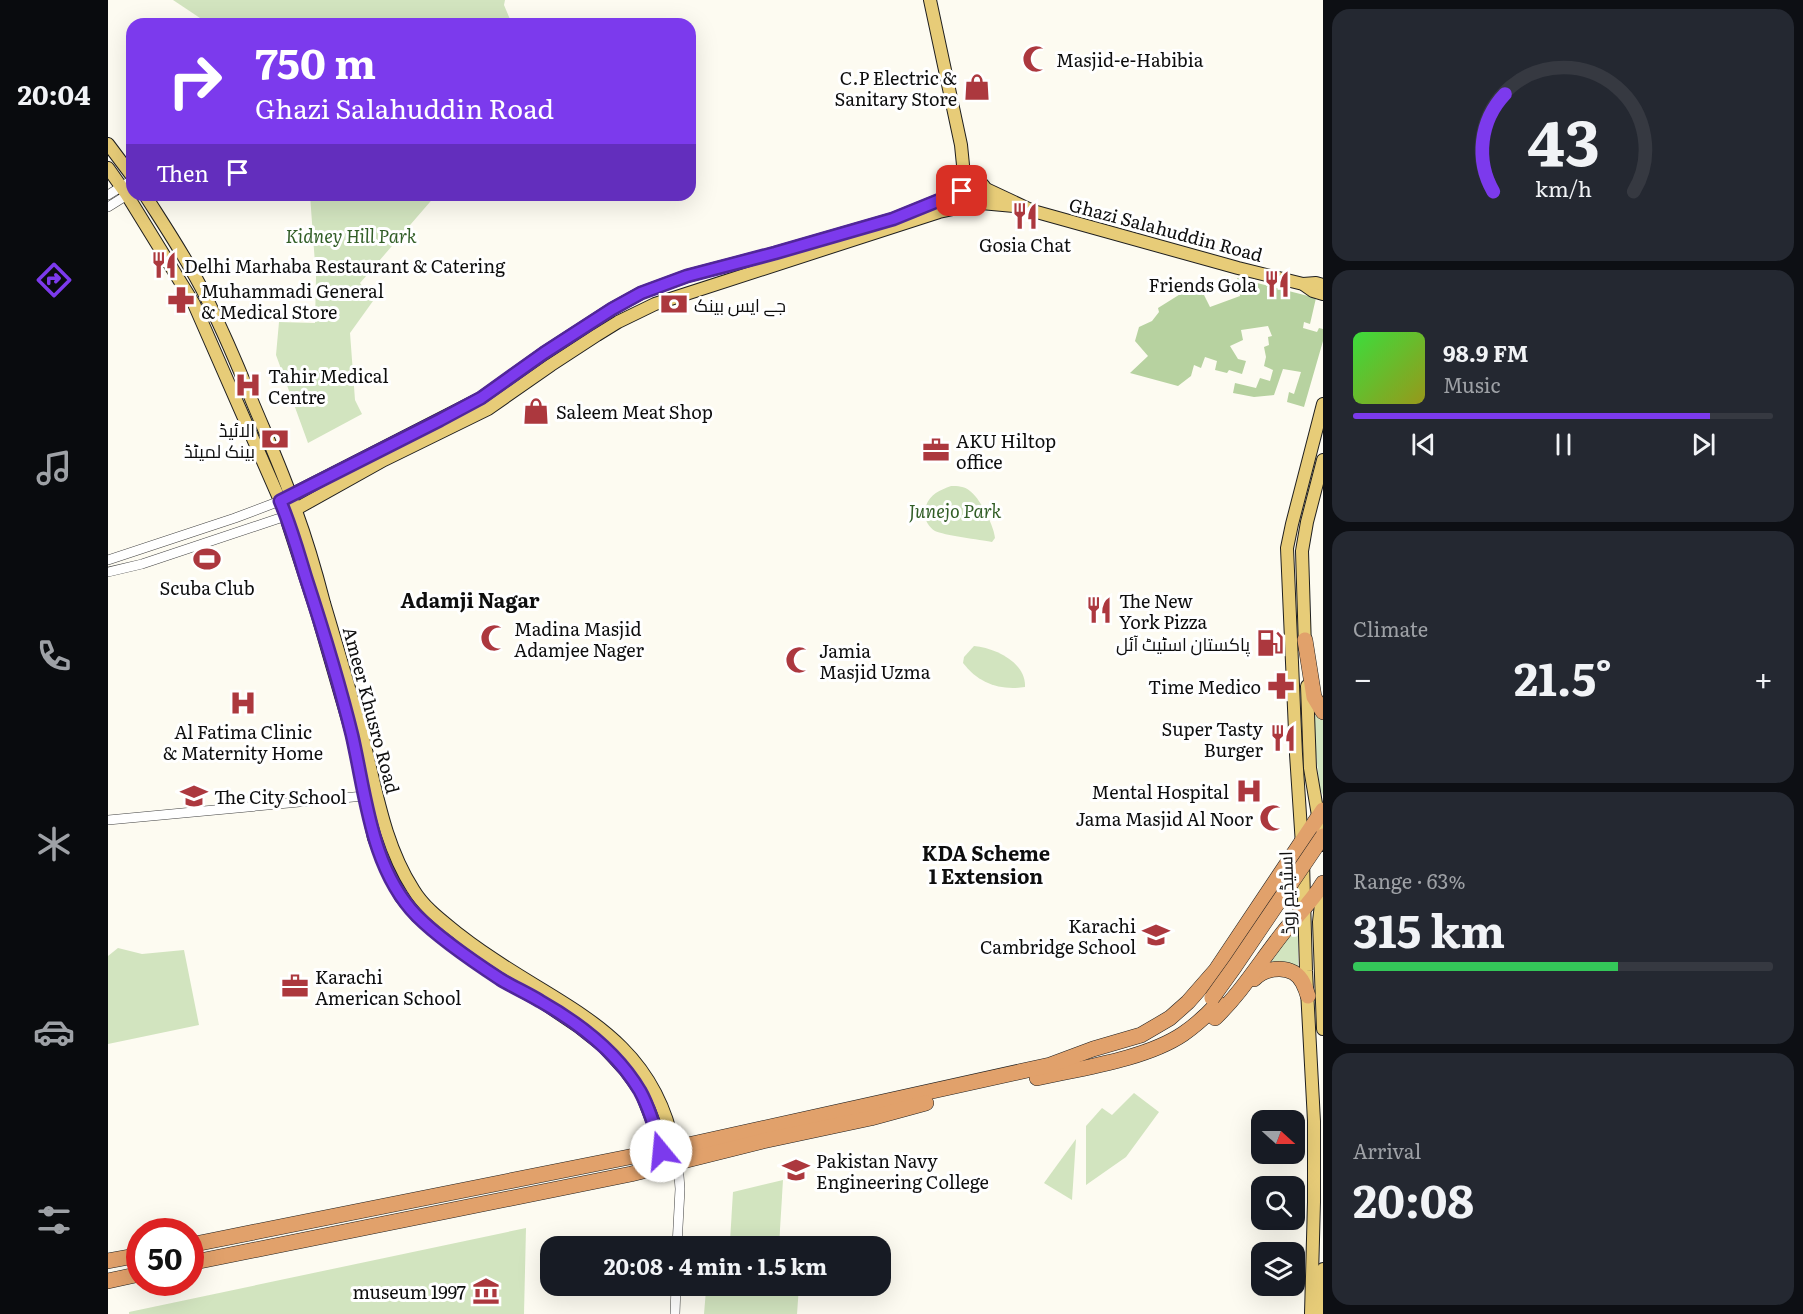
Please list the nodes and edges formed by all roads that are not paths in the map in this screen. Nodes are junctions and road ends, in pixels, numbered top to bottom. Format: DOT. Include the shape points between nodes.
graph roads {
  1 [pos="930,0"];
  2 [pos="108,144"];
  3 [pos="961,144"];
  4 [pos="108,168"];
  5 [pos="126,168"];
  6 [pos="981,185"];
  7 [pos="126,187"];
  8 [pos="963,188"];
  9 [pos="126,190"];
  10 [pos="126,191"];
  11 [pos="108,195"];
  12 [pos="135,201"];
  13 [pos="149,201"];
  14 [pos="976,204"];
  15 [pos="108,207"];
  16 [pos="1022,207"];
  17 [pos="1302,284"];
  18 [pos="1323,285"];
  19 [pos="1323,294"];
  20 [pos="1323,404"];
  21 [pos="1323,460"];
  22 [pos="285,498"];
  23 [pos="291,512"];
  24 [pos="152,546"];
  25 [pos="158,559"];
  26 [pos="108,560"];
  27 [pos="108,572"];
  28 [pos="1305,639"];
  29 [pos="1323,712"];
  30 [pos="369,794"];
  31 [pos="1298,799"];
  32 [pos="108,820"];
  33 [pos="1321,828"];
  34 [pos="1302,842"];
  35 [pos="1323,852"];
  36 [pos="1323,882"];
  37 [pos="1260,902"];
  38 [pos="1307,902"];
  39 [pos="1319,922"];
  40 [pos="1308,996"];
  41 [pos="1220,1001"];
  42 [pos="1323,1029"];
  43 [pos="1050,1065"];
  44 [pos="1090,1066"];
  45 [pos="671,1154"];
  46 [pos="678,1236"];
  47 [pos="204,1242"];
  48 [pos="126,1258"];
  49 [pos="204,1260"];
  50 [pos="108,1261"];
  51 [pos="1323,1269"];
  52 [pos="126,1277"];
  53 [pos="108,1281"];
  54 [pos="676,1296"];
  55 [pos="675,1314"];
  56 [pos="1311,1314"];
  57 [pos="1322,1314"];
  1 -- 3 [label="main road"];
  2 -- 5 [label="main road"];
  3 -- 6 [label="main road"];
  3 -- 8 [label="main road"];
  4 -- 7 [label="main road, Ameer Khusro Road"];
  6 -- 8 [label="main road" via="970,182"];
  6 -- 14 [label="main road" via="986,194"];
  6 -- 16 [label="main road, Ghazi Salahuddin Road"];
  8 -- 14 [label="main road" via="964,200"];
  8 -- 22 [label="main road" via="893,219 687,276 641,293 544,353 481,398"];
  9 -- 11 [label="street"];
  10 -- 15 [label="street"];
  12 -- 22 [label="main road, Ameer Khusro Road" via="194,304"];
  13 -- 22 [label="main road, Ameer Khusro Road" via="206,296 241,375"];
  14 -- 16 [label="main road, Ghazi Salahuddin Road"];
  14 -- 23 [label="main road, Ghazi Salahuddin Road" via="939,212 655,304 604,330 488,409"];
  16 -- 17 [label="main road, Ghazi Salahuddin Road"];
  17 -- 18 [label="main road, Ghazi Salahuddin Road"];
  17 -- 19 [label="main road, Ghazi Salahuddin Road"];
  20 -- 31 [label="main road, اسٹیڈیم روڈ" via="1287,548"];
  21 -- 28 [label="main road" via="1302,550"];
  22 -- 23 [label="main road, Ameer Khusro Road"];
  22 -- 24 [label="street"];
  23 -- 25 [label="street, Ghazi Salahuddin Road"];
  23 -- 30 [label="main road, Ameer Khusro Road" via="362,734"];
  24 -- 25 [label="street"];
  24 -- 26 [label="street"];
  25 -- 27 [label="street, Ghazi Salahuddin Road"];
  28 -- 29 [label="highway" via="1314,697"];
  28 -- 33 [label="main road" via="1310,768"];
  30 -- 32 [label="street"];
  30 -- 45 [label="main road, Ameer Khusro Road" via="374,838 401,897 417,916 476,963 542,1002 603,1046 641,1092 657,1133"];
  31 -- 33 [label="main road"];
  31 -- 34 [label="main road, اسٹیڈیم روڈ"];
  33 -- 34 [label="highway"];
  33 -- 41 [label="highway, bridge" via="1235,966"];
  34 -- 37 [label="highway"];
  34 -- 38 [label="main road, اسٹیڈیم روڈ"];
  35 -- 41 [label="highway"];
  36 -- 38 [label="highway"];
  36 -- 39 [label="main road, اسٹیڈیم روڈ"];
  37 -- 38 [label="main road" via="1283,890 1291,890"];
  37 -- 43 [label="highway" via="1216,970 1170,1018 1141,1035"];
  38 -- 39 [label="main road"];
  38 -- 40 [label="main road, اسٹیڈیم روڈ"];
  38 -- 41 [label="highway"];
  39 -- 42 [label="main road, اسٹیڈیم روڈ"];
  40 -- 41 [label="highway" via="1303,981 1294,973 1268,969"];
  40 -- 56 [label="main road, اسٹیڈیم روڈ" via="1314,1121"];
  41 -- 43 [label="highway" via="1204,1006 1165,1036 1141,1046"];
  41 -- 44 [label="highway" via="1182,1035 1142,1053"];
  41 -- 44 [label="highway" via="1199,1033 1166,1053 1143,1060"];
  43 -- 45 [label="highway"];
  44 -- 45 [label="highway" via="763,1141"];
  45 -- 46 [label="street" via="680,1189"];
  45 -- 47 [label="highway"];
  45 -- 49 [label="highway" via="631,1174"];
  48 -- 50 [label="highway"];
  51 -- 57 [label="main road"];
  52 -- 53 [label="highway"];
  54 -- 55 [label="street"];
}
